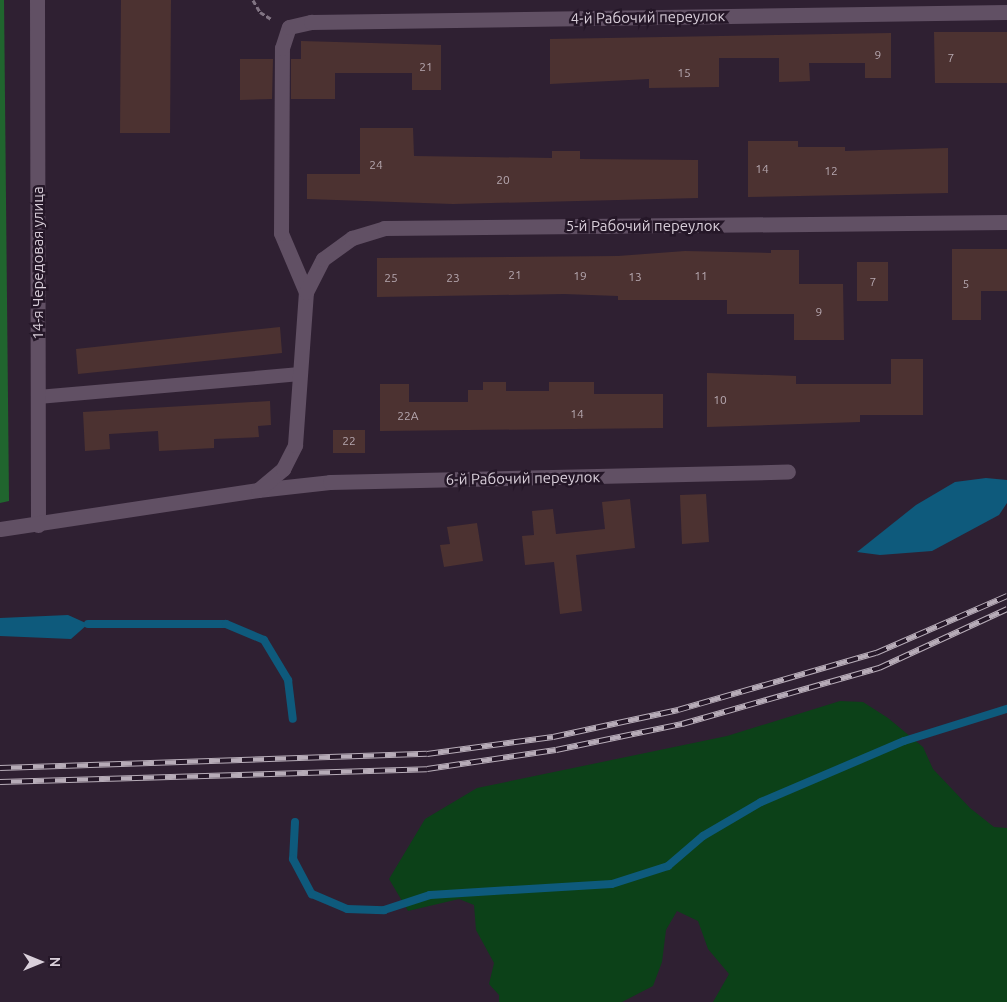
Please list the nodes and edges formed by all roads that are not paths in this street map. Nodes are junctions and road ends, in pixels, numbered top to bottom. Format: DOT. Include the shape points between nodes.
graph roads {
  1 [pos="37,0"];
  2 [pos="1007,12"];
  3 [pos="1007,222"];
  4 [pos="306,292"];
  5 [pos="300,374"];
  6 [pos="38,397"];
  7 [pos="788,472"];
  8 [pos="258,490"];
  9 [pos="38,525"];
  10 [pos="0,529"];
  1 -- 6 [label="street, 14-я Чередовая улица"];
  2 -- 4 [label="street, 4-й Рабочий переулок" via="310,22 289,26 282,48 281,233"];
  3 -- 4 [label="street, 5-й Рабочий переулок" via="384,228 352,238 324,259"];
  4 -- 5 [label="street"];
  5 -- 6 [label="lane"];
  5 -- 8 [label="street" via="294,446 283,469"];
  6 -- 9 [label="street, 14-я Чередовая улица"];
  7 -- 8 [label="street, 6-й Рабочий переулок" via="330,482"];
  8 -- 9 [label="street, 6-й Рабочий переулок"];
  9 -- 10 [label="street, 6-й Рабочий переулок"];
}
